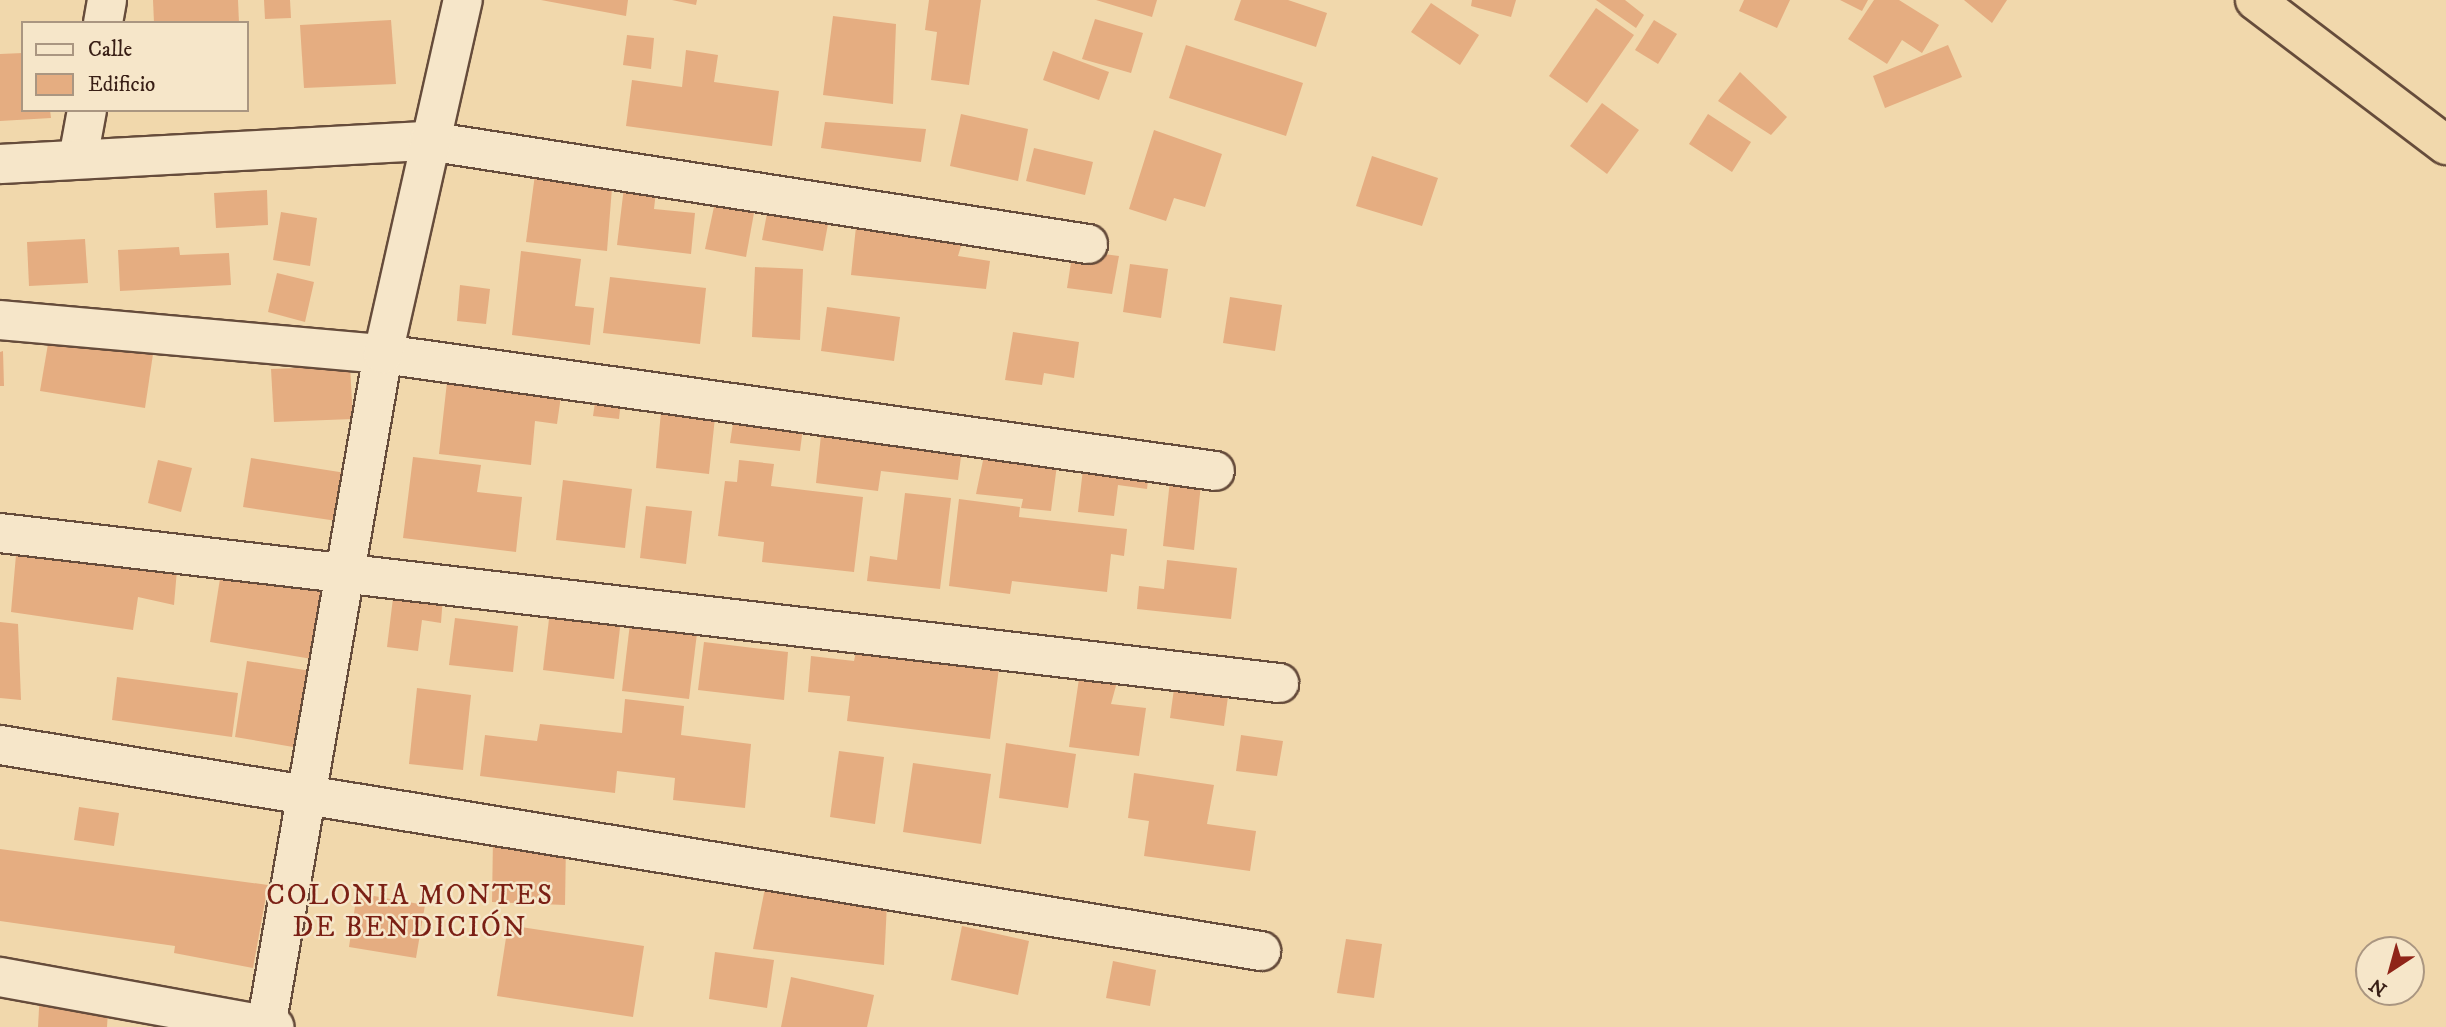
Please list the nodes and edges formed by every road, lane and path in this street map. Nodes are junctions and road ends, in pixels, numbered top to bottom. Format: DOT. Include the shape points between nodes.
graph roads {
  1 [pos="107,0"];
  2 [pos="463,0"];
  3 [pos="2255,0"];
  4 [pos="103,21"];
  5 [pos="87,112"];
  6 [pos="428,141"];
  7 [pos="2446,145"];
  8 [pos="78,159"];
  9 [pos="0,164"];
  10 [pos="1088,244"];
  11 [pos="0,320"];
  12 [pos="383,354"];
  13 [pos="1215,471"];
  14 [pos="0,533"];
  15 [pos="348,578"];
  16 [pos="1279,683"];
  17 [pos="0,745"];
  18 [pos="308,795"];
  19 [pos="1261,951"];
  20 [pos="0,977"];
  21 [pos="269,1027"];
  1 -- 4 [label="street"];
  2 -- 6 [label="street"];
  3 -- 7 [label="highway"];
  5 -- 8 [label="street"];
  6 -- 8 [label="street"];
  6 -- 10 [label="street"];
  6 -- 12 [label="street"];
  8 -- 9 [label="street"];
  11 -- 12 [label="street"];
  12 -- 13 [label="street"];
  12 -- 15 [label="street"];
  14 -- 15 [label="street"];
  15 -- 16 [label="street"];
  15 -- 18 [label="street"];
  17 -- 18 [label="street"];
  18 -- 19 [label="street"];
  18 -- 21 [label="street"];
  20 -- 21 [label="street"];
}
